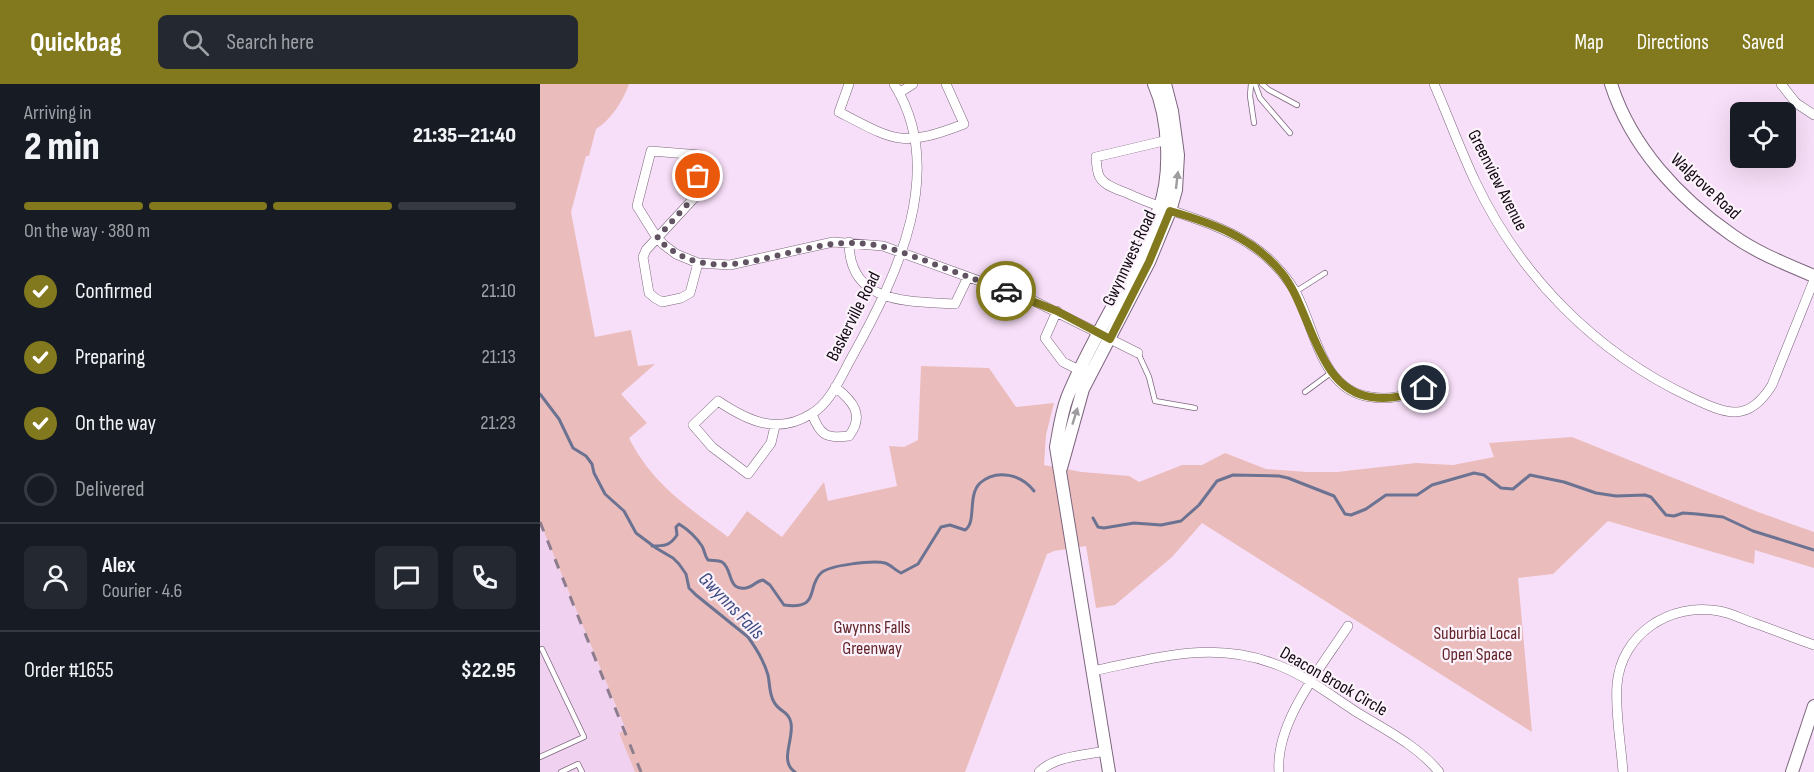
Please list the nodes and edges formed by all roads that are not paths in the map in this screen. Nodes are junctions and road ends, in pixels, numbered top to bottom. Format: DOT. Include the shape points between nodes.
graph roads {
  1 [pos="849,84"];
  2 [pos="913,84"];
  3 [pos="946,84"];
  4 [pos="1253,84"];
  5 [pos="1262,84"];
  6 [pos="1434,84"];
  7 [pos="1611,84"];
  8 [pos="1782,84"];
  9 [pos="1159,85"];
  10 [pos="896,88"];
  11 [pos="1297,105"];
  12 [pos="1814,115"];
  13 [pos="1254,123"];
  14 [pos="1290,133"];
  15 [pos="915,139"];
  16 [pos="1172,140"];
  17 [pos="1165,209"];
  18 [pos="657,238"];
  19 [pos="849,242"];
  20 [pos="901,252"];
  21 [pos="698,263"];
  22 [pos="1325,273"];
  23 [pos="968,277"];
  24 [pos="1814,278"];
  25 [pos="1295,292"];
  26 [pos="883,296"];
  27 [pos="1057,311"];
  28 [pos="1098,333"];
  29 [pos="1110,339"];
  30 [pos="1138,353"];
  31 [pos="1332,372"];
  32 [pos="1084,373"];
  33 [pos="835,387"];
  34 [pos="1424,388"];
  35 [pos="1305,392"];
  36 [pos="1195,408"];
  37 [pos="812,414"];
  38 [pos="775,426"];
  39 [pos="1348,626"];
  40 [pos="1814,645"];
  41 [pos="542,649"];
  42 [pos="1092,670"];
  43 [pos="1311,683"];
  44 [pos="1814,706"];
  45 [pos="1106,751"];
  46 [pos="540,757"];
  47 [pos="561,772"];
  48 [pos="582,772"];
  49 [pos="1039,772"];
  50 [pos="1109,772"];
  51 [pos="1279,772"];
  52 [pos="1439,772"];
  53 [pos="1623,772"];
  54 [pos="1792,772"];
  1 -- 15 [label="street" via="839,112 885,135"];
  2 -- 10 [label="street"];
  3 -- 15 [label="street" via="964,124"];
  4 -- 13 [label="lane" via="1250,96"];
  4 -- 14 [label="lane"];
  5 -- 11 [label="lane"];
  6 -- 24 [label="street, Greenview Avenue" via="1480,190 1532,272 1584,328 1649,376 1680,392 1728,412 1754,406 1772,385"];
  7 -- 24 [label="street, Walgrove Road" via="1638,142 1684,195 1733,236"];
  8 -- 12 [label="street" via="1796,103"];
  9 -- 16 [label="street, Gwynnwest Road"];
  10 -- 15 [label="street, Baskerville Road"];
  15 -- 20 [label="street, Baskerville Road" via="916,190"];
  16 -- 17 [label="street, Gwynnwest Road" via="1178,169"];
  16 -- 17 [label="street" via="1096,157 1102,181"];
  17 -- 25 [label="street" via="1248,242 1281,272"];
  17 -- 28 [label="street, Gwynnwest Road"];
  17 -- 29 [label="street, Gwynnwest Road" via="1149,262"];
  18 -- 18 [label="street" via="637,206 651,151 700,154 694,197"];
  18 -- 21 [label="street" via="669,250"];
  18 -- 21 [label="street" via="643,257 649,292 655,298 662,302 690,293"];
  19 -- 20 [label="street"];
  19 -- 21 [label="street" via="815,245 730,266"];
  19 -- 26 [label="street" via="849,257 856,273 867,287"];
  20 -- 23 [label="street"];
  20 -- 26 [label="street, Baskerville Road"];
  22 -- 25 [label="lane"];
  23 -- 26 [label="street" via="955,304"];
  23 -- 27 [label="street"];
  25 -- 31 [label="street"];
  26 -- 33 [label="street, Baskerville Road"];
  27 -- 28 [label="street"];
  27 -- 32 [label="street" via="1045,338 1063,362"];
  28 -- 29 [label="street"];
  28 -- 32 [label="street, Gwynnwest Road"];
  29 -- 30 [label="street"];
  29 -- 32 [label="street, Gwynnwest Road"];
  30 -- 36 [label="lane" via="1155,400"];
  31 -- 34 [label="street" via="1347,388 1366,397 1404,397"];
  31 -- 35 [label="lane"];
  32 -- 42 [label="street, Gwynnwest Road" via="1060,472"];
  33 -- 37 [label="street, Baskerville Road"];
  33 -- 37 [label="street" via="854,404 855,428 849,436 827,436 817,428"];
  37 -- 38 [label="street"];
  38 -- 38 [label="street" via="771,443 748,474 712,447 693,425 718,401 741,416"];
  39 -- 43 [label="street"];
  40 -- 53 [label="street" via="1721,611 1705,609 1660,619 1646,628 1620,667 1617,700"];
  41 -- 46 [label="lane" via="584,737"];
  42 -- 43 [label="street, Deacon Brook Circle" via="1213,651 1258,658"];
  42 -- 45 [label="street, Gwynnwest Road"];
  43 -- 51 [label="street" via="1285,732"];
  43 -- 52 [label="street, Deacon Brook Circle" via="1403,741"];
  44 -- 54 [label="street"];
  45 -- 49 [label="street" via="1071,757"];
  45 -- 50 [label="street, Gwynnwest Road"];
  47 -- 48 [label="lane" via="578,764"];
}
